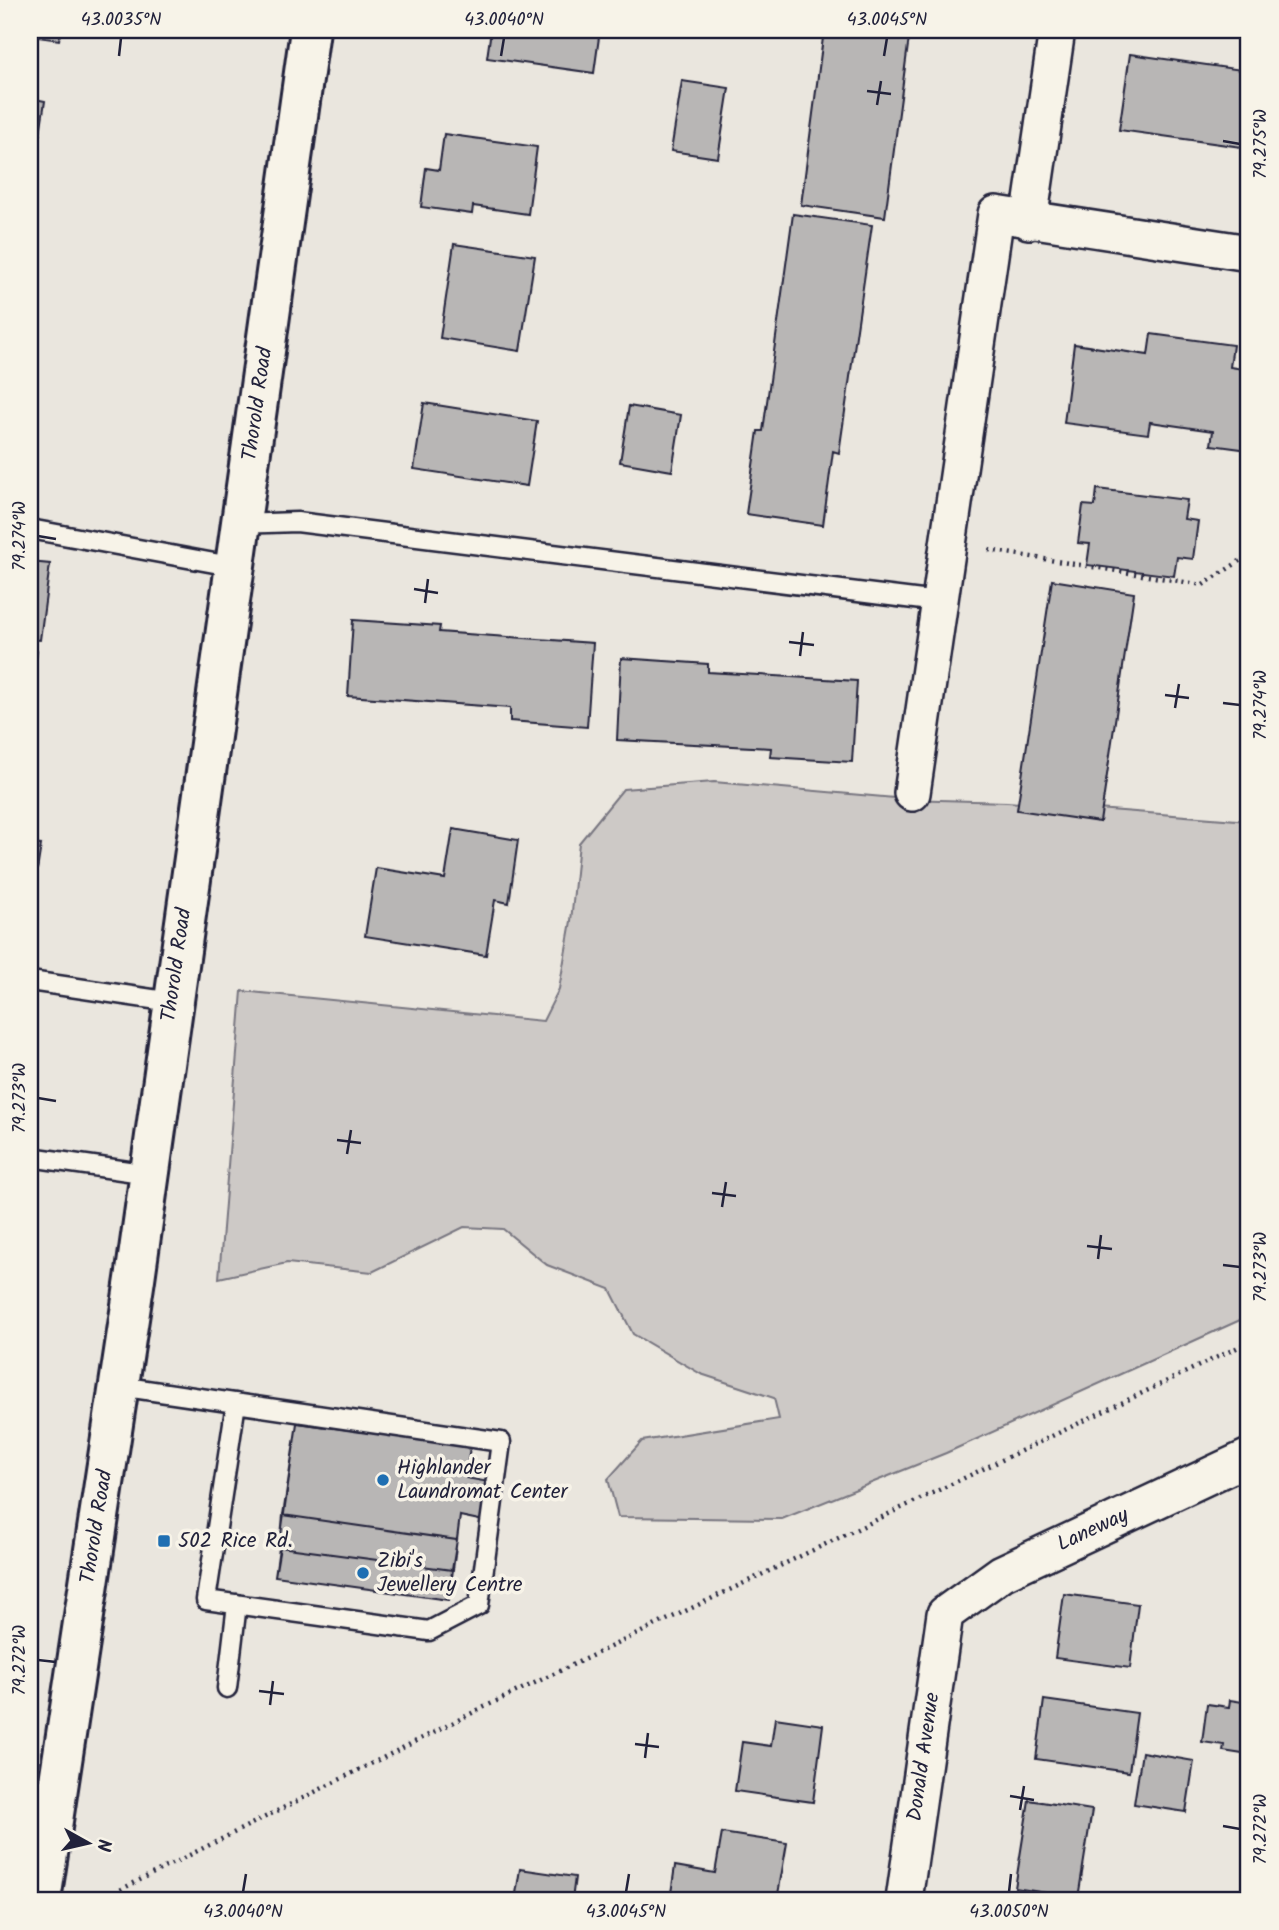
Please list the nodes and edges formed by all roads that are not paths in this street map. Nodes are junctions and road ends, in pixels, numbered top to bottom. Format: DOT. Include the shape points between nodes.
graph roads {
  1 [pos="310,30"];
  2 [pos="1057,30"];
  3 [pos="1029,221"];
  4 [pos="1249,253"];
  5 [pos="241,524"];
  6 [pos="30,529"];
  7 [pos="236,568"];
  8 [pos="938,602"];
  9 [pos="912,793"];
  10 [pos="30,981"];
  11 [pos="172,1002"];
  12 [pos="30,1157"];
  13 [pos="149,1174"];
  14 [pos="119,1386"];
  15 [pos="236,1403"];
  16 [pos="1249,1457"];
  17 [pos="237,1604"];
  18 [pos="944,1614"];
  19 [pos="227,1688"];
  20 [pos="41,1819"];
  21 [pos="41,1900"];
  22 [pos="904,1900"];
  1 -- 5 [label="street, Thorold Road"];
  2 -- 3 [label="street"];
  3 -- 4 [label="street"];
  3 -- 8 [label="street" via="996,214"];
  5 -- 7 [label="street, Thorold Road"];
  5 -- 8 [label="lane" via="297,522"];
  6 -- 7 [label="lane"];
  7 -- 11 [label="street, Thorold Road"];
  8 -- 9 [label="street"];
  10 -- 11 [label="lane"];
  11 -- 13 [label="street, Thorold Road"];
  12 -- 13 [label="lane"];
  13 -- 14 [label="street, Thorold Road"];
  14 -- 15 [label="lane"];
  14 -- 20 [label="street, Thorold Road"];
  15 -- 17 [label="lane" via="206,1600"];
  15 -- 17 [label="lane" via="501,1442 479,1605 429,1631"];
  16 -- 18 [label="street, Laneway" via="1002,1573"];
  17 -- 19 [label="lane"];
  18 -- 22 [label="street, Donald Avenue"];
  20 -- 21 [label="street, Thorold Road"];
}
